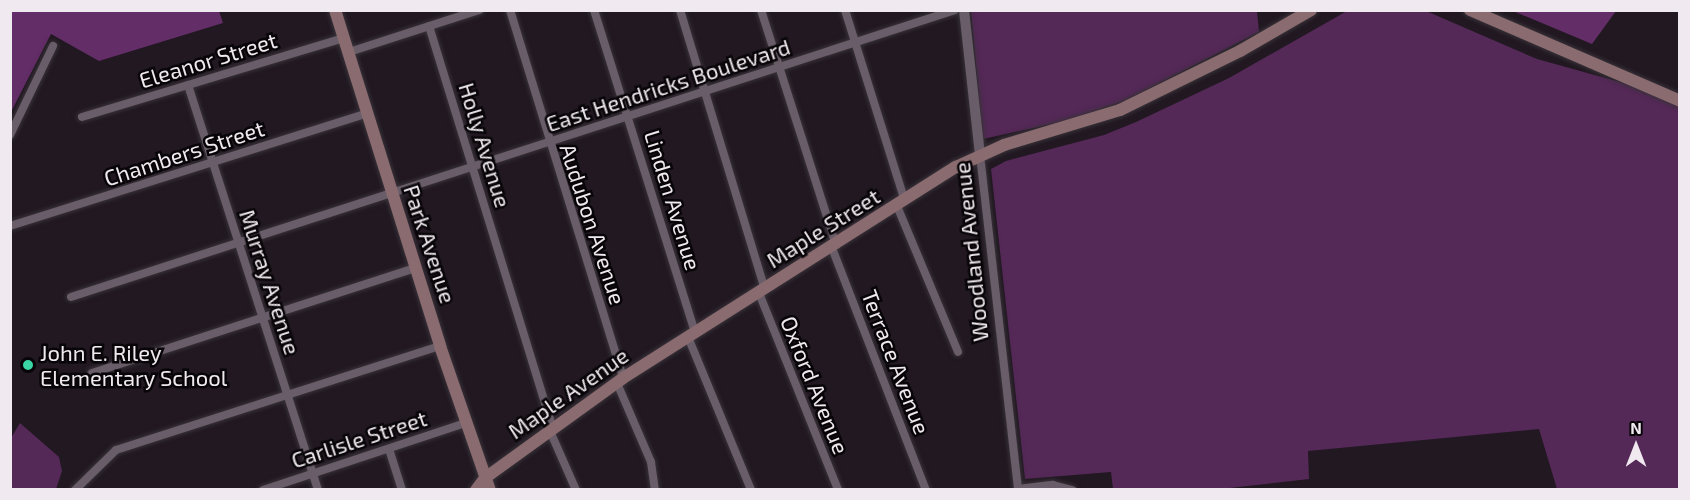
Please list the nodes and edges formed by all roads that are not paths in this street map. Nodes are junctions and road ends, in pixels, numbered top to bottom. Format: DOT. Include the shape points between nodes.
graph roads {
  1 [pos="336,10"];
  2 [pos="479,10"];
  3 [pos="510,10"];
  4 [pos="594,10"];
  5 [pos="680,10"];
  6 [pos="761,10"];
  7 [pos="845,10"];
  8 [pos="955,10"];
  9 [pos="964,10"];
  10 [pos="1311,10"];
  11 [pos="1470,10"];
  12 [pos="429,26"];
  13 [pos="344,38"];
  14 [pos="855,43"];
  15 [pos="53,46"];
  16 [pos="349,52"];
  17 [pos="780,69"];
  18 [pos="188,85"];
  19 [pos="706,93"];
  20 [pos="1680,101"];
  21 [pos="369,113"];
  22 [pos="82,117"];
  23 [pos="628,117"];
  24 [pos="10,135"];
  25 [pos="548,142"];
  26 [pos="980,155"];
  27 [pos="213,163"];
  28 [pos="472,164"];
  29 [pos="391,191"];
  30 [pos="901,203"];
  31 [pos="10,226"];
  32 [pos="238,243"];
  33 [pos="834,246"];
  34 [pos="416,268"];
  35 [pos="762,291"];
  36 [pos="71,297"];
  37 [pos="263,319"];
  38 [pos="692,335"];
  39 [pos="440,346"];
  40 [pos="958,352"];
  41 [pos="92,373"];
  42 [pos="620,380"];
  43 [pos="288,396"];
  44 [pos="466,423"];
  45 [pos="551,430"];
  46 [pos="389,448"];
  47 [pos="312,473"];
  48 [pos="487,484"];
  49 [pos="75,489"];
  50 [pos="262,489"];
  51 [pos="318,489"];
  52 [pos="402,489"];
  53 [pos="476,489"];
  54 [pos="576,489"];
  55 [pos="655,489"];
  56 [pos="751,489"];
  57 [pos="838,489"];
  58 [pos="926,489"];
  59 [pos="1018,489"];
  60 [pos="1072,489"];
  1 -- 13 [label="main road, Park Avenue"];
  2 -- 12 [label="street"];
  3 -- 25 [label="street, Audubon Avenue"];
  4 -- 23 [label="street, Linden Avenue"];
  5 -- 19 [label="street, Oxford Avenue"];
  6 -- 17 [label="street, Terrace Avenue"];
  7 -- 14 [label="street"];
  8 -- 14 [label="street, East Hendricks Boulevard"];
  9 -- 26 [label="street, Woodland Avenue"];
  10 -- 26 [label="main road, Maple Street" via="1240,51 1120,110"];
  11 -- 20 [label="main road"];
  12 -- 16 [label="street"];
  12 -- 28 [label="street, Holly Avenue"];
  13 -- 16 [label="main road, Park Avenue"];
  13 -- 18 [label="street, Eleanor Street"];
  14 -- 17 [label="street, East Hendricks Boulevard"];
  14 -- 30 [label="street"];
  15 -- 24 [label="street"];
  16 -- 21 [label="main road, Park Avenue"];
  17 -- 19 [label="street, East Hendricks Boulevard"];
  17 -- 33 [label="street, Terrace Avenue"];
  18 -- 22 [label="street, Eleanor Street"];
  18 -- 27 [label="street, Murray Avenue"];
  19 -- 23 [label="street, East Hendricks Boulevard"];
  19 -- 35 [label="street, Oxford Avenue"];
  21 -- 27 [label="street, Chambers Street"];
  21 -- 29 [label="main road, Park Avenue"];
  23 -- 25 [label="street, East Hendricks Boulevard"];
  23 -- 38 [label="street, Linden Avenue"];
  25 -- 28 [label="street, East Hendricks Boulevard"];
  25 -- 42 [label="street, Audubon Avenue"];
  26 -- 30 [label="main road, Maple Street"];
  26 -- 59 [label="street, Woodland Avenue"];
  27 -- 31 [label="street, Chambers Street"];
  27 -- 32 [label="street, Murray Avenue"];
  28 -- 29 [label="street, East Hendricks Boulevard"];
  28 -- 45 [label="street, Holly Avenue"];
  29 -- 32 [label="street, East Hendricks Boulevard"];
  29 -- 34 [label="main road, Park Avenue"];
  30 -- 33 [label="main road, Maple Street"];
  30 -- 40 [label="street"];
  32 -- 36 [label="street, East Hendricks Boulevard"];
  32 -- 37 [label="street, Murray Avenue"];
  33 -- 35 [label="main road, Maple Street"];
  33 -- 58 [label="street, Terrace Avenue"];
  34 -- 37 [label="street"];
  34 -- 39 [label="main road, Park Avenue"];
  35 -- 38 [label="main road, Maple Street"];
  35 -- 57 [label="street, Oxford Avenue"];
  37 -- 41 [label="street"];
  37 -- 43 [label="street, Murray Avenue"];
  38 -- 42 [label="main road, Maple Avenue"];
  38 -- 56 [label="street, Linden Avenue"];
  39 -- 43 [label="street"];
  39 -- 44 [label="main road, Park Avenue"];
  42 -- 45 [label="main road, Maple Avenue"];
  42 -- 55 [label="street, Audubon Avenue" via="651,462"];
  43 -- 47 [label="street, Murray Avenue"];
  43 -- 49 [label="street" via="116,450"];
  44 -- 46 [label="street, Carlisle Street"];
  44 -- 48 [label="main road, Park Avenue"];
  45 -- 48 [label="main road, Maple Avenue"];
  45 -- 54 [label="street"];
  46 -- 47 [label="street, Carlisle Street"];
  46 -- 52 [label="street"];
  47 -- 50 [label="street, Carlisle Street"];
  47 -- 51 [label="street, Murray Avenue"];
  48 -- 53 [label="main road, Maple Avenue"];
  59 -- 60 [label="street" via="1053,485"];
}
